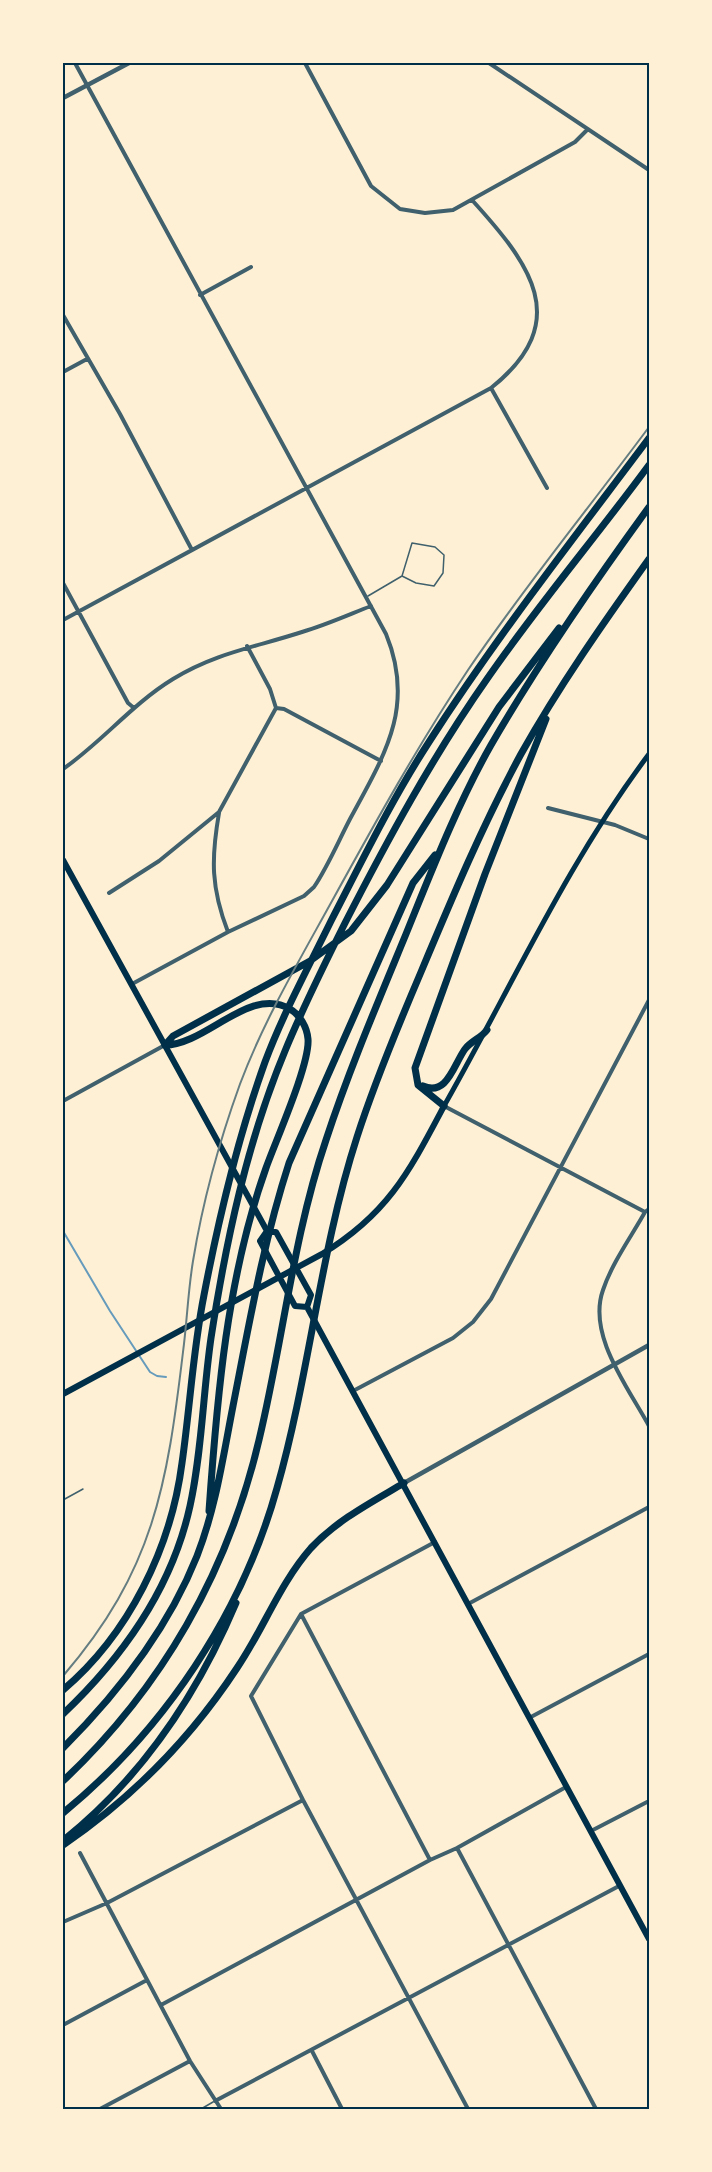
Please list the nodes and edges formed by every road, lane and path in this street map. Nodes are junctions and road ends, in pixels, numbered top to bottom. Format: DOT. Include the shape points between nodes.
graph roads {
  1 [pos="75,63"];
  2 [pos="129,63"];
  3 [pos="305,63"];
  4 [pos="489,63"];
  5 [pos="87,84"];
  6 [pos="63,98"];
  7 [pos="588,129"];
  8 [pos="649,170"];
  9 [pos="472,200"];
  10 [pos="251,267"];
  11 [pos="200,295"];
  12 [pos="63,315"];
  13 [pos="87,359"];
  14 [pos="63,372"];
  15 [pos="491,388"];
  16 [pos="649,438"];
  17 [pos="649,465"];
  18 [pos="305,488"];
  19 [pos="547,488"];
  20 [pos="649,507"];
  21 [pos="192,550"];
  22 [pos="649,559"];
  23 [pos="601,574"];
  24 [pos="402,576"];
  25 [pos="63,584"];
  26 [pos="366,597"];
  27 [pos="371,606"];
  28 [pos="78,611"];
  29 [pos="63,620"];
  30 [pos="247,646"];
  31 [pos="558,692"];
  32 [pos="134,708"];
  33 [pos="276,708"];
  34 [pos="649,754"];
  35 [pos="381,761"];
  36 [pos="63,769"];
  37 [pos="548,808"];
  38 [pos="219,812"];
  39 [pos="602,821"];
  40 [pos="649,839"];
  41 [pos="440,849"];
  42 [pos="63,860"];
  43 [pos="109,893"];
  44 [pos="228,932"];
  45 [pos="132,984"];
  46 [pos="649,999"];
  47 [pos="487,1030"];
  48 [pos="165,1045"];
  49 [pos="415,1079"];
  50 [pos="63,1101"];
  51 [pos="444,1106"];
  52 [pos="561,1169"];
  53 [pos="647,1210"];
  54 [pos="267,1232"];
  55 [pos="295,1269"];
  56 [pos="280,1277"];
  57 [pos="307,1307"];
  58 [pos="649,1345"];
  59 [pos="616,1364"];
  60 [pos="353,1390"];
  61 [pos="63,1394"];
  62 [pos="649,1426"];
  63 [pos="404,1483"];
  64 [pos="83,1488"];
  65 [pos="63,1500"];
  66 [pos="649,1508"];
  67 [pos="206,1532"];
  68 [pos="435,1542"];
  69 [pos="258,1547"];
  70 [pos="468,1604"];
  71 [pos="301,1614"];
  72 [pos="649,1654"];
  73 [pos="63,1692"];
  74 [pos="64,1713"];
  75 [pos="529,1718"];
  76 [pos="63,1748"];
  77 [pos="63,1781"];
  78 [pos="566,1787"];
  79 [pos="303,1800"];
  80 [pos="649,1801"];
  81 [pos="63,1813"];
  82 [pos="590,1831"];
  83 [pos="63,1843"];
  84 [pos="456,1848"];
  85 [pos="80,1853"];
  86 [pos="430,1860"];
  87 [pos="619,1886"];
  88 [pos="357,1901"];
  89 [pos="107,1903"];
  90 [pos="63,1922"];
  91 [pos="649,1940"];
  92 [pos="509,1945"];
  93 [pos="147,1980"];
  94 [pos="409,1999"];
  95 [pos="161,2005"];
  96 [pos="63,2025"];
  97 [pos="312,2051"];
  98 [pos="190,2061"];
  99 [pos="215,2101"];
  100 [pos="100,2109"];
  101 [pos="201,2109"];
  102 [pos="220,2109"];
  103 [pos="342,2109"];
  104 [pos="468,2109"];
  105 [pos="596,2109"];
  1 -- 5 [label="street"];
  2 -- 5 [label="street"];
  3 -- 9 [label="street" via="361,170 381,196 400,209 425,213 453,210"];
  4 -- 7 [label="street"];
  5 -- 6 [label="street"];
  5 -- 11 [label="street"];
  7 -- 8 [label="street"];
  7 -- 9 [label="street" via="575,142"];
  9 -- 15 [label="street" via="516,252 537,302 537,321 527,350"];
  10 -- 11 [label="street"];
  11 -- 18 [label="street"];
  12 -- 13 [label="street"];
  13 -- 14 [label="street"];
  13 -- 21 [label="street"];
  15 -- 18 [label="street"];
  15 -- 19 [label="street"];
  16 -- 73 [label="highway" via="519,611 428,744 364,856 284,1016 252,1100 206,1284 182,1465 169,1520 151,1570 129,1614 96,1658"];
  17 -- 74 [label="highway" via="539,606 451,734 384,848 311,992 284,1053 247,1161 212,1335 189,1508 174,1553 155,1598 132,1637"];
  18 -- 21 [label="street"];
  18 -- 26 [label="street"];
  20 -- 23 [label="highway"];
  21 -- 28 [label="street"];
  22 -- 31 [label="highway"];
  23 -- 41 [label="highway" via="489,748"];
  23 -- 48 [label="highway" via="499,707 368,911 332,947 173,1036"];
  24 -- 24 [label="lane" via="434,586 443,573 444,555 435,547 412,543"];
  24 -- 26 [label="lane"];
  25 -- 28 [label="street"];
  26 -- 27 [label="street"];
  27 -- 30 [label="street" via="328,624"];
  27 -- 35 [label="street" via="393,651 399,696 393,733"];
  28 -- 29 [label="street"];
  28 -- 32 [label="street"];
  30 -- 32 [label="street" via="204,662"];
  30 -- 33 [label="street"];
  31 -- 49 [label="highway" via="485,874 415,1068"];
  31 -- 69 [label="highway" via="470,859 367,1107 329,1242 280,1478"];
  32 -- 36 [label="street"];
  33 -- 35 [label="street"];
  33 -- 38 [label="street"];
  34 -- 39 [label="main road"];
  35 -- 44 [label="street" via="314,887 304,896"];
  37 -- 39 [label="street"];
  38 -- 43 [label="street" via="159,861"];
  38 -- 44 [label="street" via="213,842 214,892"];
  39 -- 40 [label="street"];
  39 -- 47 [label="main road"];
  41 -- 67 [label="highway" via="413,884 286,1174 259,1273 219,1484"];
  41 -- 77 [label="highway" via="324,1144 260,1438 231,1536 208,1589 169,1657 123,1717"];
  42 -- 45 [label="main road"];
  44 -- 45 [label="street"];
  45 -- 48 [label="main road"];
  46 -- 52 [label="street"];
  47 -- 49 [label="highway" via="465,1048 443,1084 429,1088"];
  47 -- 51 [label="main road"];
  48 -- 50 [label="street"];
  48 -- 54 [label="main road"];
  48 -- 67 [label="highway" via="179,1045 251,1007 269,1003 282,1005 296,1014 305,1026 308,1044 239,1256"];
  49 -- 51 [label="highway"];
  51 -- 52 [label="street"];
  51 -- 55 [label="main road" via="403,1181 383,1207 351,1236"];
  52 -- 53 [label="street"];
  52 -- 60 [label="street" via="491,1299 473,1322 453,1338"];
  53 -- 59 [label="street" via="603,1289 599,1306 599,1329"];
  54 -- 55 [label="main road" via="276,1232"];
  54 -- 56 [label="main road" via="260,1241"];
  55 -- 56 [label="main road"];
  55 -- 57 [label="main road" via="311,1295"];
  56 -- 57 [label="main road" via="295,1306"];
  56 -- 61 [label="main road"];
  57 -- 60 [label="main road"];
  58 -- 59 [label="street"];
  59 -- 62 [label="street"];
  59 -- 63 [label="street"];
  60 -- 63 [label="main road"];
  63 -- 68 [label="main road"];
  63 -- 83 [label="highway" via="350,1515 311,1549 238,1667 180,1742 126,1798"];
  64 -- 65 [label="lane"];
  66 -- 70 [label="street"];
  67 -- 76 [label="highway" via="188,1578 154,1637 112,1695"];
  68 -- 70 [label="main road"];
  68 -- 71 [label="street"];
  69 -- 81 [label="highway" via="222,1621 175,1695 127,1753"];
  69 -- 83 [label="highway" via="223,1633 177,1715 118,1791"];
  70 -- 75 [label="main road"];
  71 -- 79 [label="street" via="251,1696"];
  71 -- 86 [label="street"];
  72 -- 75 [label="street"];
  75 -- 78 [label="main road"];
  78 -- 82 [label="main road"];
  78 -- 84 [label="street"];
  79 -- 88 [label="street"];
  79 -- 89 [label="street"];
  80 -- 82 [label="street"];
  82 -- 87 [label="main road"];
  84 -- 86 [label="street"];
  84 -- 92 [label="street"];
  85 -- 89 [label="street"];
  86 -- 88 [label="street"];
  87 -- 91 [label="main road"];
  87 -- 92 [label="street"];
  88 -- 94 [label="street"];
  88 -- 95 [label="street"];
  89 -- 90 [label="street"];
  89 -- 93 [label="street"];
  92 -- 94 [label="street"];
  92 -- 105 [label="street"];
  93 -- 95 [label="street"];
  93 -- 96 [label="street"];
  94 -- 97 [label="street"];
  94 -- 104 [label="street"];
  95 -- 98 [label="street"];
  97 -- 99 [label="street"];
  97 -- 103 [label="street"];
  98 -- 99 [label="street"];
  98 -- 100 [label="street"];
  99 -- 101 [label="lane"];
  99 -- 102 [label="street"];
}
